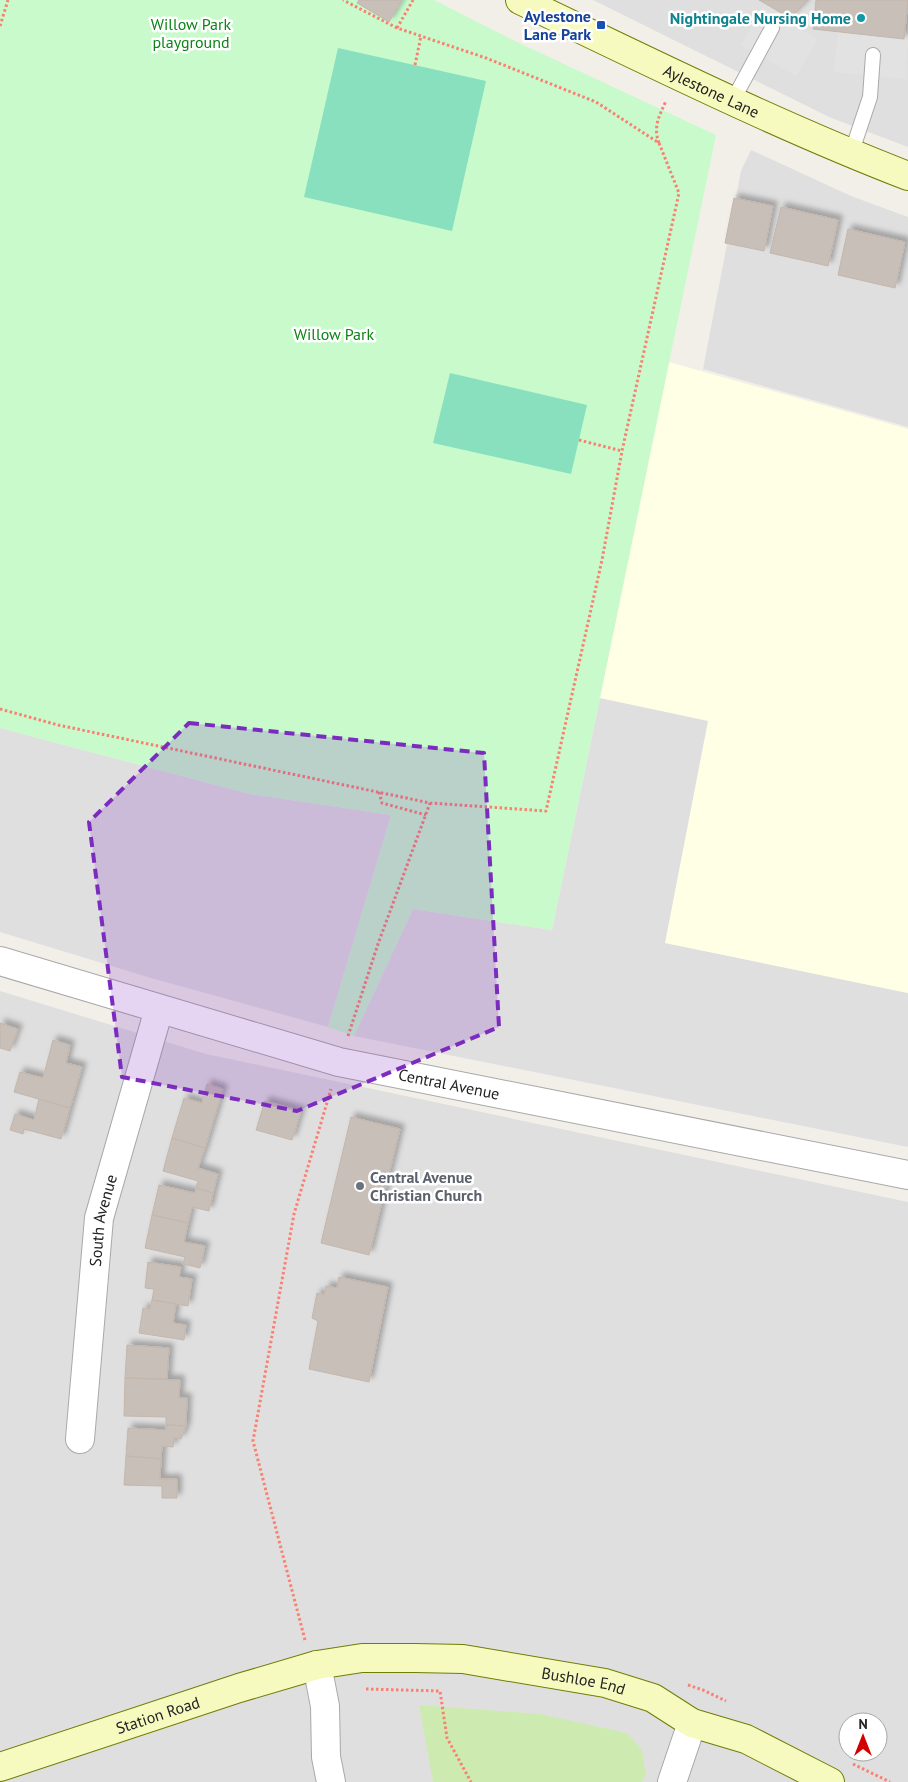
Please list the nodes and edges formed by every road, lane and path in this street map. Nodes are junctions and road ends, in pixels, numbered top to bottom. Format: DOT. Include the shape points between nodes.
graph roads {
  1 [pos="8,0"];
  2 [pos="413,0"];
  3 [pos="345,1"];
  4 [pos="526,1"];
  5 [pos="0,26"];
  6 [pos="396,28"];
  7 [pos="772,28"];
  8 [pos="421,36"];
  9 [pos="873,55"];
  10 [pos="415,65"];
  11 [pos="678,76"];
  12 [pos="733,100"];
  13 [pos="659,143"];
  14 [pos="851,154"];
  15 [pos="908,176"];
  16 [pos="579,440"];
  17 [pos="622,451"];
  18 [pos="0,709"];
  19 [pos="379,792"];
  20 [pos="430,803"];
  21 [pos="426,816"];
  22 [pos="0,961"];
  23 [pos="159,1009"];
  24 [pos="340,1062"];
  25 [pos="908,1175"];
  26 [pos="80,1439"];
  27 [pos="311,1653"];
  28 [pos="366,1689"];
  29 [pos="692,1723"];
  30 [pos="0,1767"];
  31 [pos="330,1782"];
  32 [pos="471,1782"];
  33 [pos="672,1782"];
  34 [pos="830,1782"];
  1 -- 5 [label="path"];
  2 -- 6 [label="path"];
  3 -- 6 [label="path"];
  4 -- 11 [label="main road, Aylestone Lane"];
  6 -- 8 [label="path"];
  7 -- 12 [label="lane"];
  8 -- 10 [label="path"];
  8 -- 13 [label="path" via="596,102"];
  9 -- 14 [label="lane" via="870,97"];
  11 -- 12 [label="main road, Aylestone Lane"];
  11 -- 13 [label="path" via="656,126"];
  12 -- 14 [label="main road, Aylestone Lane"];
  13 -- 17 [label="path" via="679,193"];
  14 -- 15 [label="main road, Aylestone Lane"];
  16 -- 17 [label="path"];
  17 -- 20 [label="path" via="602,560 546,811"];
  18 -- 19 [label="path" via="58,725"];
  19 -- 20 [label="path"];
  19 -- 21 [label="path" via="382,804"];
  20 -- 21 [label="path"];
  21 -- 24 [label="path" via="378,944"];
  22 -- 23 [label="street, Central Avenue"];
  23 -- 24 [label="street, Central Avenue"];
  23 -- 26 [label="street, South Avenue" via="99,1218"];
  24 -- 25 [label="street, Central Avenue"];
  24 -- 27 [label="path" via="294,1214 253,1441 302,1633"];
  27 -- 29 [label="main road, Bushloe End" via="362,1658 463,1659 606,1683 654,1698"];
  27 -- 30 [label="main road, Station Road" via="239,1688"];
  27 -- 31 [label="street" via="325,1706"];
  28 -- 32 [label="path" via="440,1691 447,1738"];
  29 -- 33 [label="street"];
  29 -- 34 [label="main road, Bushloe End" via="746,1740"];
}
